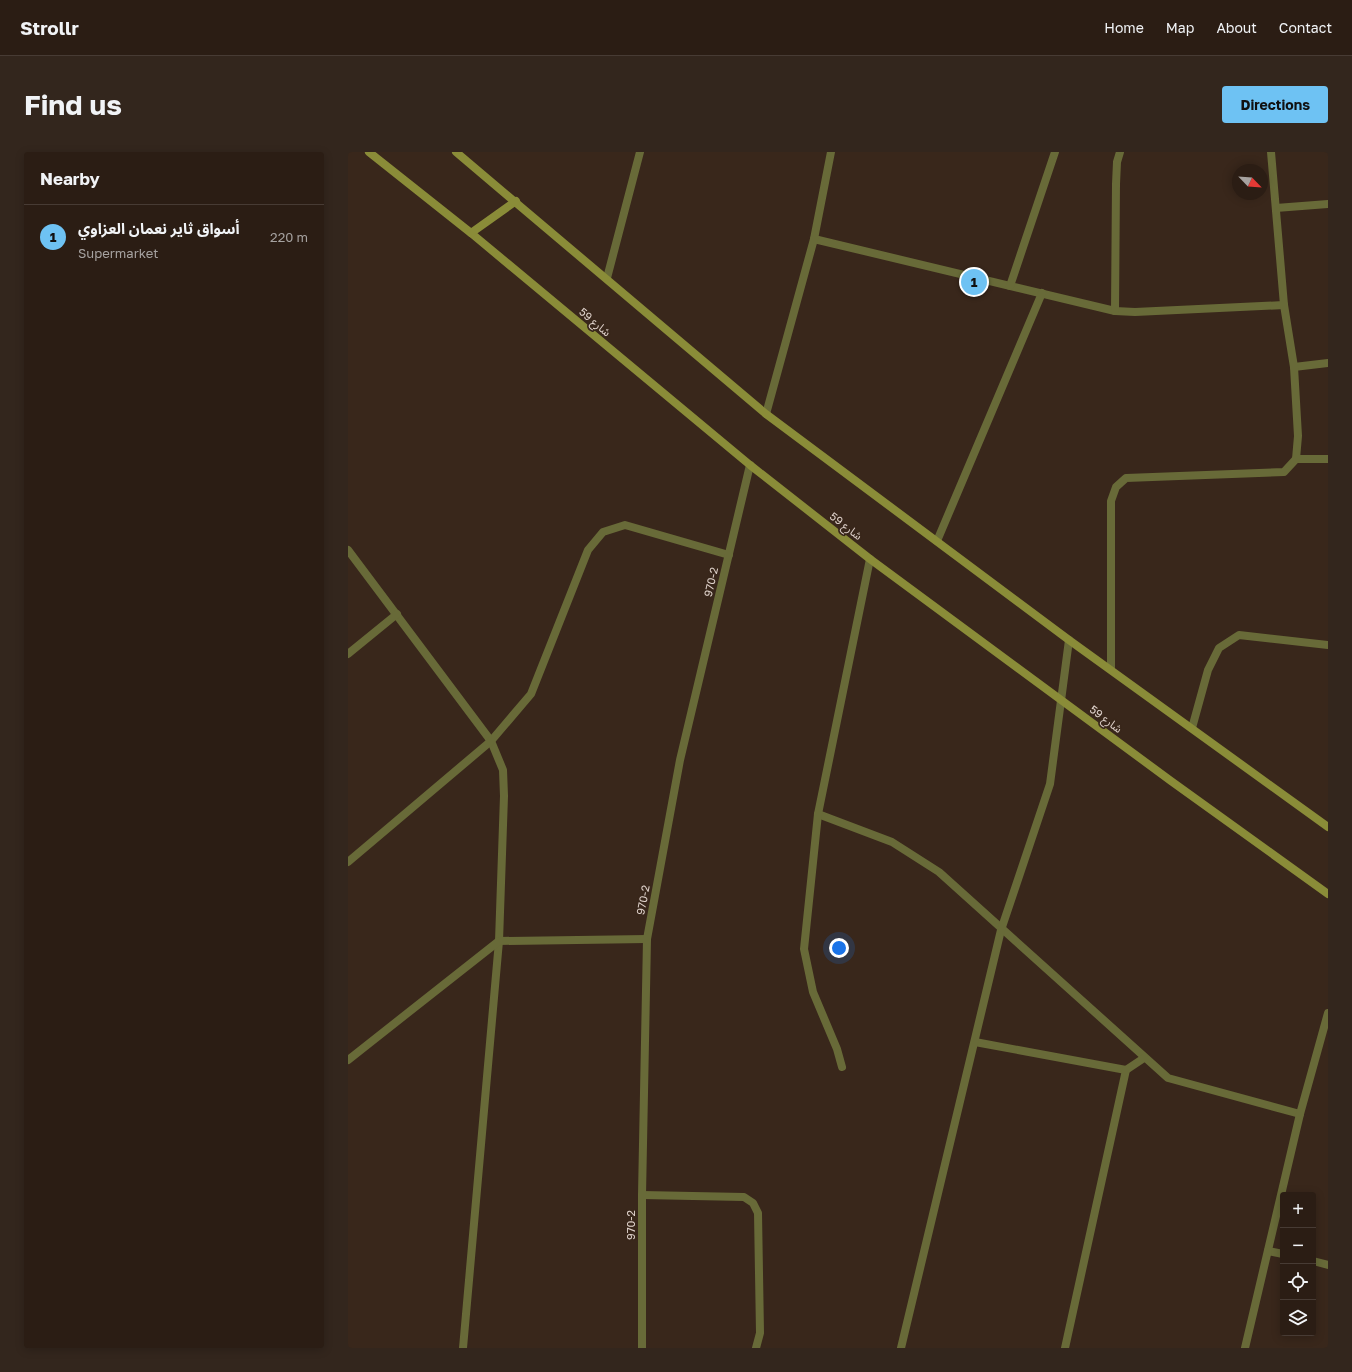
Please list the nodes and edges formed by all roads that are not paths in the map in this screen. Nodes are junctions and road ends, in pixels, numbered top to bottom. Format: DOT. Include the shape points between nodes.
graph roads {
  1 [pos="369,152"];
  2 [pos="456,152"];
  3 [pos="640,152"];
  4 [pos="831,152"];
  5 [pos="1055,152"];
  6 [pos="1120,152"];
  7 [pos="1271,152"];
  8 [pos="516,201"];
  9 [pos="1328,204"];
  10 [pos="1276,208"];
  11 [pos="471,233"];
  12 [pos="814,239"];
  13 [pos="607,278"];
  14 [pos="1010,286"];
  15 [pos="1042,293"];
  16 [pos="1284,305"];
  17 [pos="1115,311"];
  18 [pos="1328,364"];
  19 [pos="1294,367"];
  20 [pos="766,414"];
  21 [pos="1296,459"];
  22 [pos="1328,459"];
  23 [pos="750,465"];
  24 [pos="937,541"];
  25 [pos="348,550"];
  26 [pos="729,555"];
  27 [pos="870,559"];
  28 [pos="397,614"];
  29 [pos="1070,640"];
  30 [pos="1328,645"];
  31 [pos="348,654"];
  32 [pos="1111,669"];
  33 [pos="1061,700"];
  34 [pos="1192,728"];
  35 [pos="491,741"];
  36 [pos="818,814"];
  37 [pos="1328,827"];
  38 [pos="348,862"];
  39 [pos="1328,894"];
  40 [pos="1001,930"];
  41 [pos="647,939"];
  42 [pos="499,941"];
  43 [pos="1328,1013"];
  44 [pos="975,1042"];
  45 [pos="1144,1058"];
  46 [pos="348,1060"];
  47 [pos="842,1067"];
  48 [pos="1126,1070"];
  49 [pos="1300,1114"];
  50 [pos="642,1195"];
  51 [pos="1268,1251"];
  52 [pos="1280,1253"];
  53 [pos="1316,1262"];
  54 [pos="1328,1265"];
  55 [pos="463,1348"];
  56 [pos="642,1348"];
  57 [pos="646,1348"];
  58 [pos="756,1348"];
  59 [pos="901,1348"];
  60 [pos="1065,1348"];
  61 [pos="1245,1348"];
  1 -- 11 [label="street, شارع 59"];
  2 -- 8 [label="street"];
  3 -- 13 [label="street"];
  4 -- 12 [label="street"];
  5 -- 14 [label="street"];
  6 -- 17 [label="street" via="1116,184"];
  7 -- 10 [label="street"];
  8 -- 11 [label="street"];
  8 -- 13 [label="street"];
  9 -- 10 [label="street"];
  10 -- 16 [label="street"];
  11 -- 23 [label="street, شارع 59"];
  12 -- 14 [label="street"];
  12 -- 20 [label="street"];
  13 -- 20 [label="street"];
  14 -- 15 [label="street"];
  15 -- 17 [label="street"];
  15 -- 24 [label="street"];
  16 -- 17 [label="street"];
  16 -- 19 [label="street"];
  18 -- 19 [label="street"];
  19 -- 21 [label="street" via="1298,436"];
  20 -- 24 [label="street"];
  21 -- 22 [label="street"];
  21 -- 32 [label="street" via="1284,472 1126,478 1116,487 1111,501"];
  23 -- 26 [label="street, 970-2"];
  23 -- 27 [label="street, شارع 59"];
  24 -- 29 [label="street"];
  25 -- 28 [label="street"];
  26 -- 35 [label="street" via="625,525 603,532 588,550 531,694"];
  26 -- 41 [label="street, 970-2" via="680,760"];
  27 -- 33 [label="street, شارع 59"];
  27 -- 36 [label="street"];
  28 -- 31 [label="street"];
  28 -- 35 [label="street"];
  29 -- 32 [label="street"];
  29 -- 33 [label="street"];
  30 -- 34 [label="street" via="1239,635 1219,648 1208,670"];
  32 -- 34 [label="street"];
  33 -- 39 [label="street, شارع 59"];
  33 -- 40 [label="street" via="1050,784"];
  34 -- 37 [label="street"];
  35 -- 38 [label="street"];
  35 -- 42 [label="street" via="503,770 504,790"];
  36 -- 40 [label="street" via="892,842 939,872"];
  36 -- 47 [label="street" via="804,949 813,992"];
  40 -- 44 [label="street"];
  40 -- 45 [label="street"];
  41 -- 42 [label="street"];
  41 -- 50 [label="street, 970-2"];
  42 -- 46 [label="street"];
  42 -- 55 [label="street"];
  43 -- 49 [label="street"];
  44 -- 48 [label="street"];
  44 -- 59 [label="street"];
  45 -- 48 [label="street"];
  45 -- 49 [label="street" via="1168,1078"];
  48 -- 60 [label="street"];
  49 -- 51 [label="street"];
  50 -- 56 [label="street, 970-2"];
  50 -- 58 [label="street" via="744,1197 753,1203 758,1213 760,1333"];
  51 -- 52 [label="street"];
  51 -- 61 [label="street"];
  53 -- 54 [label="street"];
  56 -- 57 [label="street"];
}
